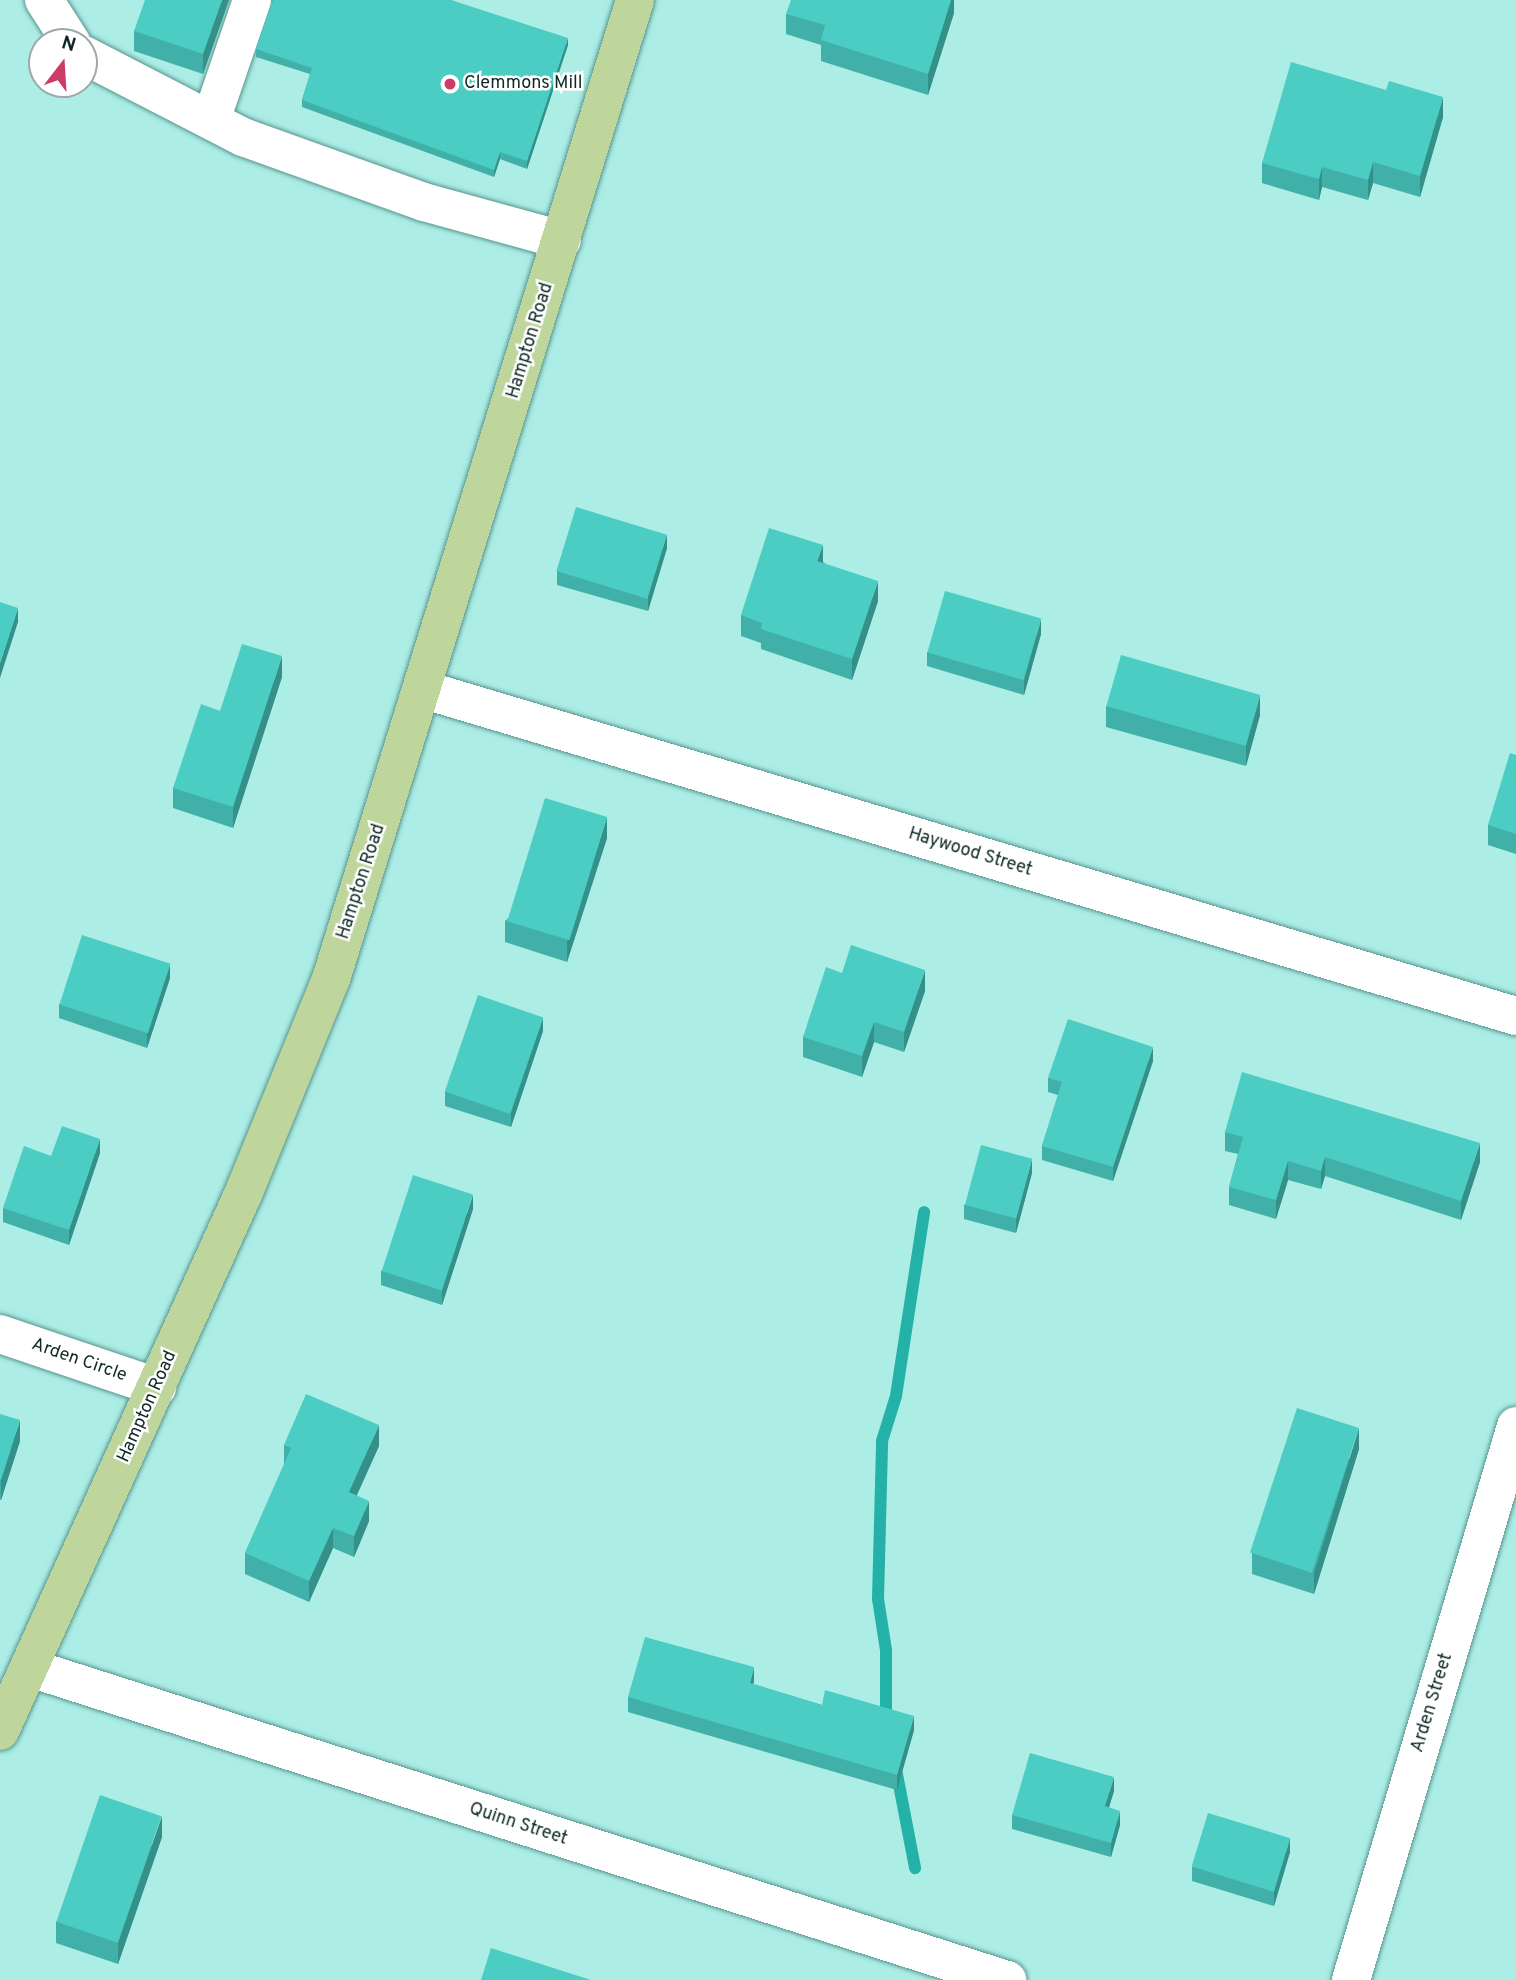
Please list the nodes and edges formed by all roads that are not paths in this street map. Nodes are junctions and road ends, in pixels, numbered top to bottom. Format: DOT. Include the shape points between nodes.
graph roads {
  1 [pos="44,0"];
  2 [pos="252,0"];
  3 [pos="635,0"];
  4 [pos="62,28"];
  5 [pos="98,62"];
  6 [pos="211,120"];
  7 [pos="562,240"];
  8 [pos="425,690"];
  9 [pos="1516,1016"];
  10 [pos="0,1334"];
  11 [pos="157,1387"];
  12 [pos="1516,1426"];
  13 [pos="30,1668"];
  14 [pos="0,1731"];
  15 [pos="1007,1980"];
  16 [pos="1351,1980"];
  1 -- 4 [label="street"];
  2 -- 6 [label="street"];
  3 -- 7 [label="main road, Hampton Road"];
  5 -- 6 [label="street"];
  6 -- 7 [label="street" via="424,202"];
  7 -- 8 [label="main road, Hampton Road"];
  8 -- 9 [label="street, Haywood Street"];
  8 -- 11 [label="main road, Hampton Road" via="332,976"];
  10 -- 11 [label="street, Arden Circle"];
  11 -- 13 [label="main road, Hampton Road"];
  12 -- 16 [label="street, Arden Street"];
  13 -- 14 [label="main road, Hampton Road"];
  13 -- 15 [label="street, Quinn Street"];
}
